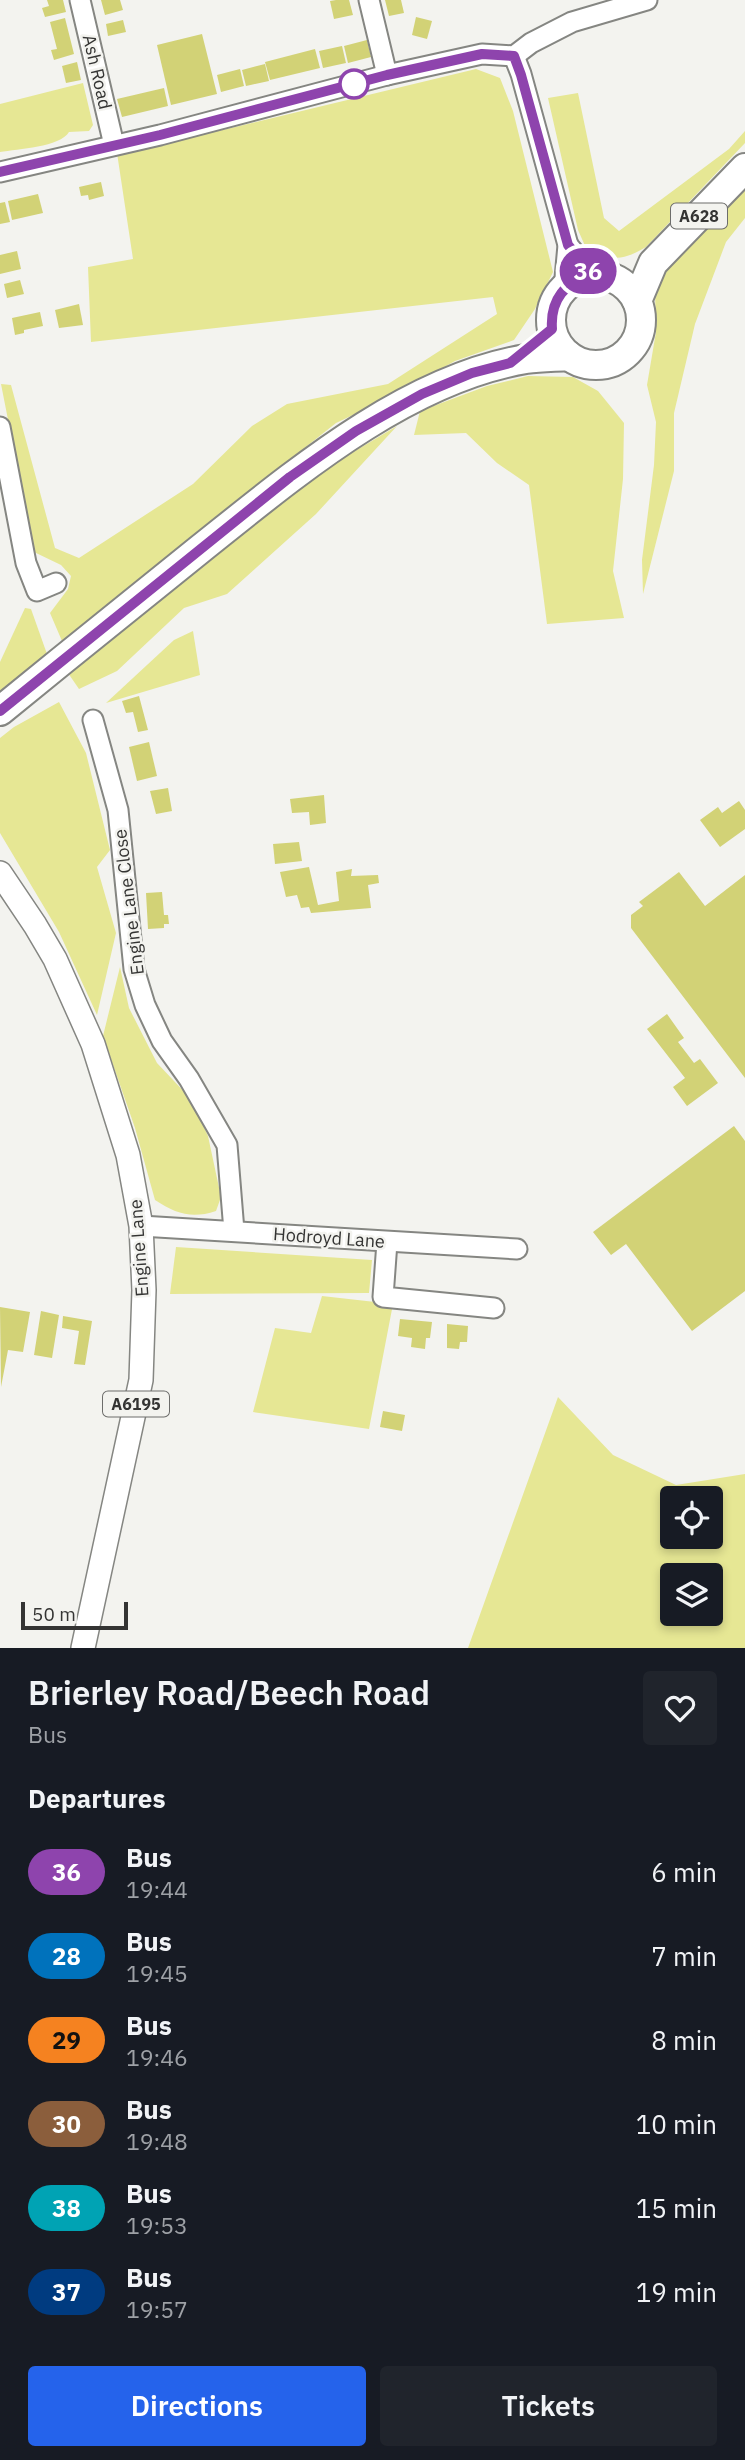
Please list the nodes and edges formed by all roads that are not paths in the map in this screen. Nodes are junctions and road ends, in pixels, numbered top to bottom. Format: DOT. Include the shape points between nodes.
graph roads {
  1 [pos="80,0"];
  2 [pos="369,0"];
  3 [pos="647,0"];
  4 [pos="514,56"];
  5 [pos="387,75"];
  6 [pos="114,145"];
  7 [pos="745,168"];
  8 [pos="0,172"];
  9 [pos="568,245"];
  10 [pos="653,263"];
  11 [pos="600,276"];
  12 [pos="564,289"];
  13 [pos="637,301"];
  14 [pos="552,329"];
  15 [pos="569,355"];
  16 [pos="510,363"];
  17 [pos="0,428"];
  18 [pos="56,583"];
  19 [pos="0,711"];
  20 [pos="93,720"];
  21 [pos="0,873"];
  22 [pos="141,1226"];
  23 [pos="234,1231"];
  24 [pos="387,1242"];
  25 [pos="517,1249"];
  26 [pos="494,1308"];
  27 [pos="83,1648"];
  1 -- 6 [label="street, Ash Road"];
  2 -- 5 [label="street"];
  3 -- 4 [label="street" via="572,22"];
  4 -- 5 [label="street" via="482,54"];
  4 -- 9 [label="street"];
  5 -- 6 [label="street"];
  6 -- 8 [label="street"];
  7 -- 10 [label="highway, A628"];
  9 -- 11 [label="street"];
  9 -- 12 [label="street"];
  10 -- 11 [label="highway"];
  10 -- 13 [label="highway, A628"];
  11 -- 12 [label="highway" via="582,278"];
  11 -- 13 [label="highway" via="619,281"];
  12 -- 14 [label="highway" via="553,308"];
  13 -- 15 [label="highway, A628" via="642,323 626,355 590,365"];
  14 -- 15 [label="highway"];
  14 -- 16 [label="highway"];
  15 -- 16 [label="highway"];
  16 -- 19 [label="highway" via="422,394 356,431 290,477"];
  17 -- 18 [label="street" via="26,563 37,591"];
  20 -- 23 [label="street, Engine Lane Close" via="118,810 134,970 162,1041 227,1144"];
  21 -- 22 [label="main road, Engine Lane / A6195" via="55,959 93,1044 128,1155"];
  22 -- 23 [label="street, Hodroyd Lane"];
  22 -- 27 [label="main road, Engine Lane / A6195" via="141,1380"];
  23 -- 24 [label="street, Hodroyd Lane"];
  24 -- 25 [label="street, Hodroyd Lane"];
  24 -- 26 [label="street" via="383,1297"];
}
